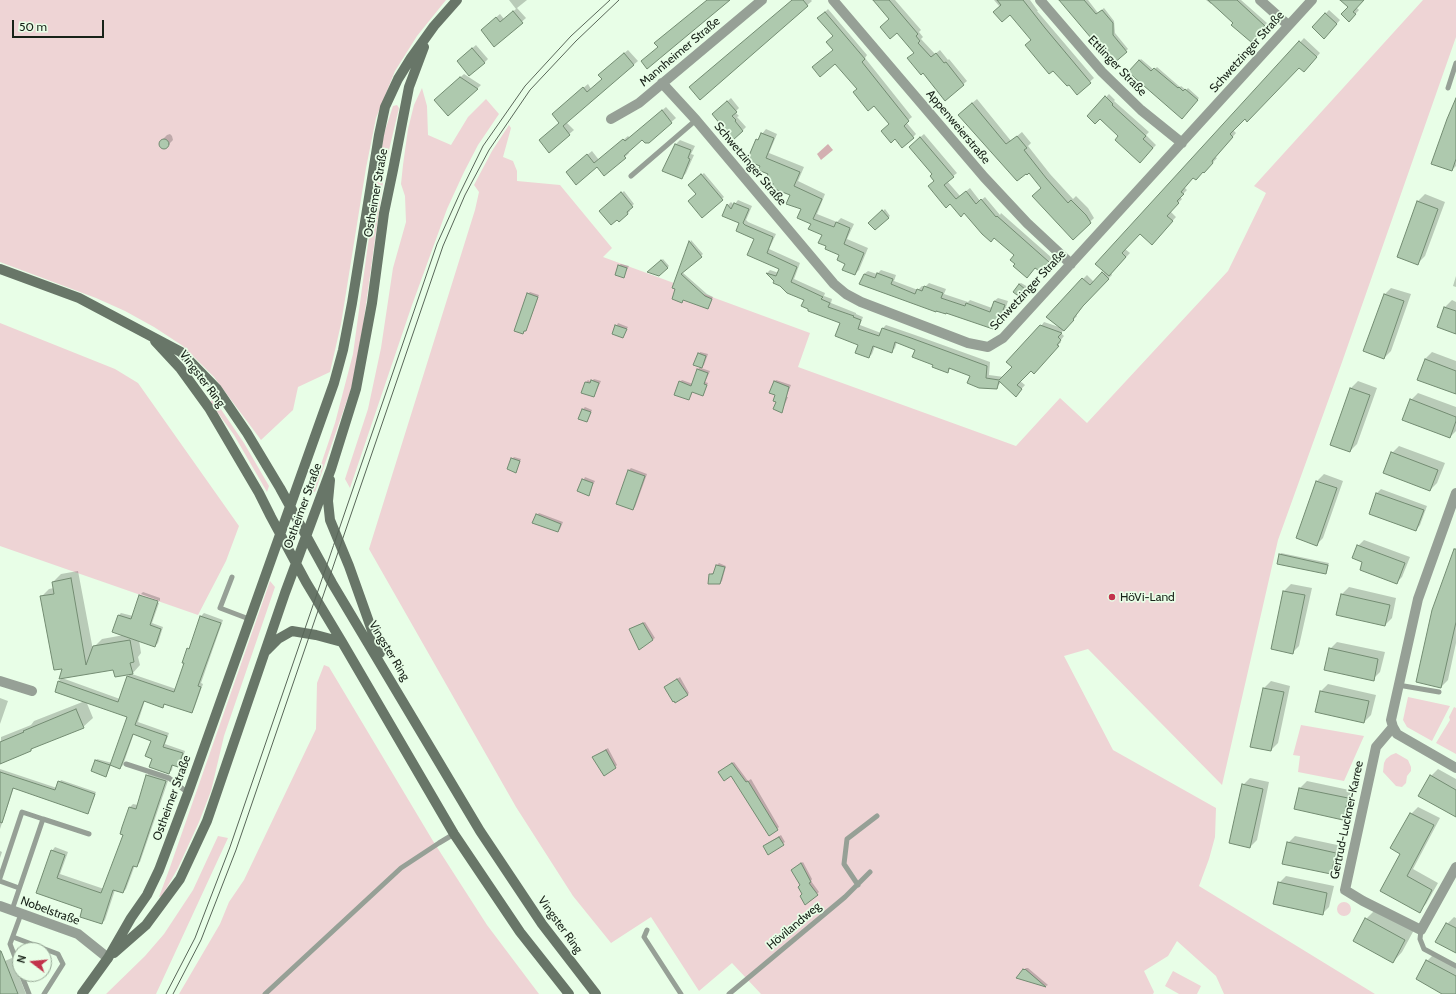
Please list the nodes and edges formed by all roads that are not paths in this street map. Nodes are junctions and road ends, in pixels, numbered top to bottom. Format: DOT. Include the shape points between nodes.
graph roads {
  1 [pos="457,0"];
  2 [pos="762,0"];
  3 [pos="833,0"];
  4 [pos="1040,0"];
  5 [pos="1260,0"];
  6 [pos="1312,0"];
  7 [pos="1288,25"];
  8 [pos="434,26"];
  9 [pos="1456,63"];
  10 [pos="662,83"];
  11 [pos="1448,88"];
  12 [pos="387,103"];
  13 [pos="405,108"];
  14 [pos="611,119"];
  15 [pos="696,120"];
  16 [pos="1182,143"];
  17 [pos="631,176"];
  18 [pos="1071,264"];
  19 [pos="0,269"];
  20 [pos="150,335"];
  21 [pos="331,469"];
  22 [pos="1456,493"];
  23 [pos="291,507"];
  24 [pos="1453,511"];
  25 [pos="306,535"];
  26 [pos="280,536"];
  27 [pos="295,564"];
  28 [pos="232,577"];
  29 [pos="250,619"];
  30 [pos="342,642"];
  31 [pos="264,652"];
  32 [pos="386,672"];
  33 [pos="0,681"];
  34 [pos="1398,685"];
  35 [pos="32,691"];
  36 [pos="1439,692"];
  37 [pos="1393,727"];
  38 [pos="126,764"];
  39 [pos="1456,768"];
  40 [pos="188,793"];
  41 [pos="877,816"];
  42 [pos="43,819"];
  43 [pos="89,834"];
  44 [pos="454,834"];
  45 [pos="1456,867"];
  46 [pos="870,872"];
  47 [pos="0,879"];
  48 [pos="858,885"];
  49 [pos="20,888"];
  50 [pos="149,889"];
  51 [pos="162,904"];
  52 [pos="0,906"];
  53 [pos="17,912"];
  54 [pos="647,930"];
  55 [pos="1421,930"];
  56 [pos="13,937"];
  57 [pos="12,949"];
  58 [pos="108,958"];
  59 [pos="1456,966"];
  60 [pos="24,982"];
  61 [pos="29,994"];
  62 [pos="44,994"];
  63 [pos="82,994"];
  64 [pos="265,994"];
  65 [pos="568,994"];
  66 [pos="596,994"];
  67 [pos="681,994"];
  68 [pos="729,994"];
  1 -- 8 [label="main road, Ostheimer Straße"];
  2 -- 10 [label="street, Mannheimer Straße"];
  3 -- 18 [label="street, Appenweierstraße" via="984,177 1027,223"];
  4 -- 16 [label="street, Ettlinger Straße" via="1102,72 1141,110"];
  5 -- 7 [label="street"];
  6 -- 7 [label="street, Schwetzinger Straße"];
  7 -- 16 [label="street, Schwetzinger Straße"];
  8 -- 12 [label="main road, Ostheimer Straße" via="398,79"];
  8 -- 13 [label="main road, Ostheimer Straße" via="409,87"];
  9 -- 11 [label="lane"];
  10 -- 14 [label="street, Mannheimer Straße" via="639,104"];
  10 -- 15 [label="street, Schwetzinger Straße"];
  12 -- 13 [label="main road" via="397,102"];
  12 -- 23 [label="main road, Ostheimer Straße" via="379,135 343,350"];
  13 -- 21 [label="main road, Ostheimer Straße" via="384,213 372,303 356,388"];
  15 -- 17 [label="lane"];
  15 -- 18 [label="street, Schwetzinger Straße" via="834,284 846,294 968,343 988,347 1003,338"];
  16 -- 18 [label="street, Schwetzinger Straße"];
  19 -- 20 [label="main road, Vingster Ring" via="79,298"];
  20 -- 23 [label="main road, Vingster Ring" via="181,352 217,389 248,433"];
  20 -- 26 [label="main road, Vingster Ring" via="180,368 209,408 259,493"];
  21 -- 25 [label="main road, Ostheimer Straße"];
  21 -- 32 [label="main road" via="328,501 330,520"];
  22 -- 24 [label="street"];
  23 -- 25 [label="main road, Vingster Ring"];
  23 -- 26 [label="main road, Ostheimer Straße"];
  24 -- 34 [label="street" via="1418,599"];
  25 -- 27 [label="main road, Ostheimer Straße"];
  25 -- 32 [label="main road, Vingster Ring"];
  26 -- 27 [label="main road, Vingster Ring"];
  26 -- 29 [label="main road, Ostheimer Straße"];
  27 -- 30 [label="main road, Vingster Ring"];
  27 -- 31 [label="main road, Ostheimer Straße"];
  28 -- 29 [label="lane" via="220,608"];
  29 -- 40 [label="main road, Ostheimer Straße"];
  30 -- 31 [label="main road" via="292,632 278,639"];
  30 -- 44 [label="main road, Vingster Ring"];
  31 -- 51 [label="main road, Ostheimer Straße" via="207,821 180,879"];
  32 -- 66 [label="main road, Vingster Ring" via="480,831 542,924"];
  33 -- 35 [label="street"];
  34 -- 36 [label="lane"];
  34 -- 37 [label="street" via="1391,720"];
  37 -- 39 [label="street" via="1397,734"];
  37 -- 55 [label="street, Gertrud-Luckner-Karree" via="1376,747 1345,890"];
  38 -- 40 [label="lane" via="169,778"];
  40 -- 50 [label="main road, Ostheimer Straße" via="160,870"];
  41 -- 48 [label="lane" via="847,839 844,864"];
  42 -- 43 [label="lane"];
  42 -- 47 [label="lane" via="22,812"];
  42 -- 49 [label="lane"];
  44 -- 64 [label="lane" via="401,868"];
  44 -- 65 [label="main road, Vingster Ring" via="520,932"];
  45 -- 55 [label="street"];
  46 -- 48 [label="lane, Hövilandweg"];
  47 -- 49 [label="lane"];
  48 -- 68 [label="lane, Hövilandweg"];
  49 -- 53 [label="lane"];
  50 -- 51 [label="main road" via="155,901"];
  50 -- 58 [label="main road, Ostheimer Straße"];
  51 -- 58 [label="main road, Ostheimer Straße" via="146,925"];
  52 -- 53 [label="street, Nobelstraße"];
  53 -- 56 [label="lane"];
  53 -- 58 [label="street, Nobelstraße" via="78,934"];
  54 -- 67 [label="lane" via="644,937"];
  55 -- 59 [label="lane" via="1420,939 1424,949"];
  56 -- 57 [label="lane" via="10,944"];
  56 -- 62 [label="lane" via="58,954 63,964"];
  58 -- 63 [label="main road, Ostheimer Straße"];
  60 -- 61 [label="lane"];
}
